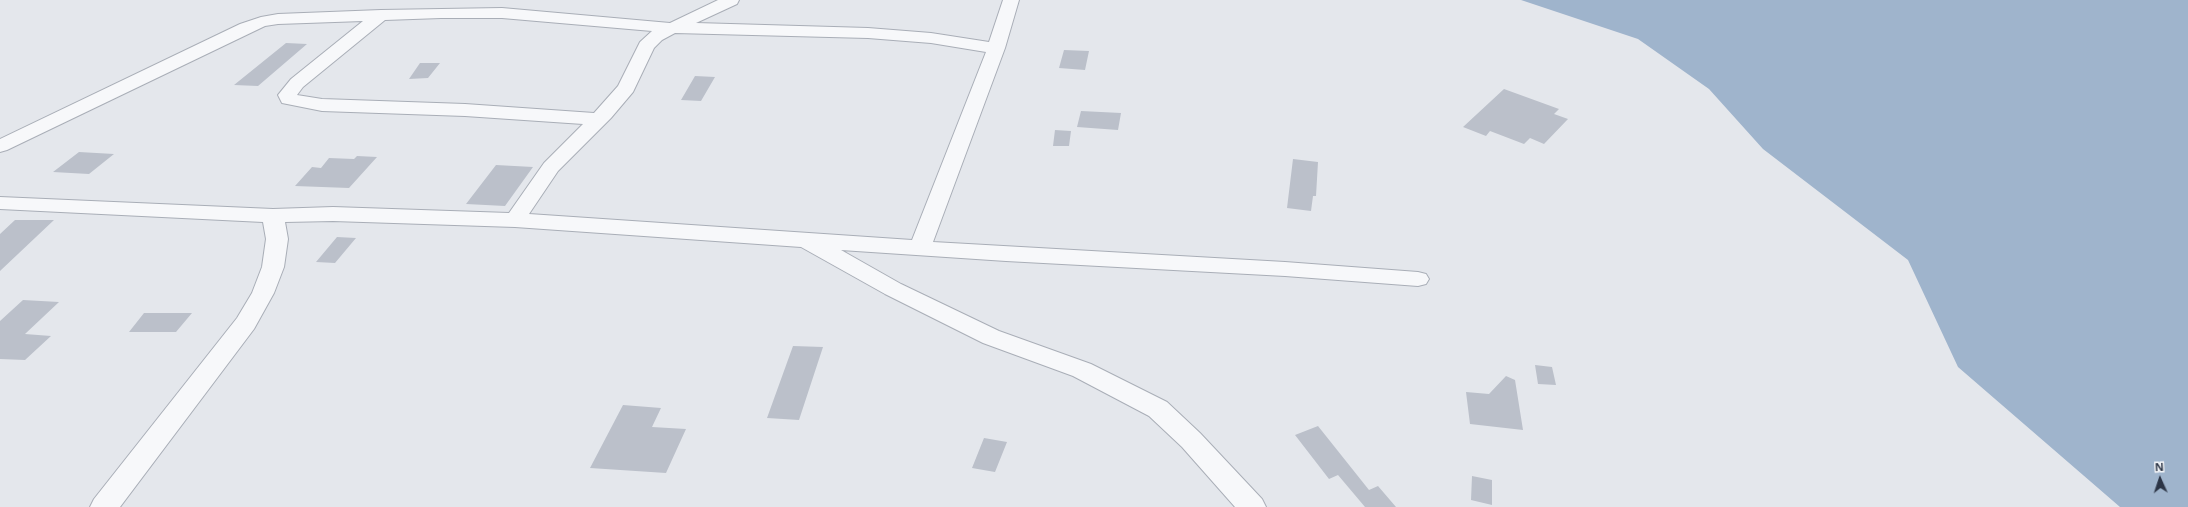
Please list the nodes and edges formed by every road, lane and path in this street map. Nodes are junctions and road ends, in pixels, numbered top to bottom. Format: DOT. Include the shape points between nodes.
graph roads {
  1 [pos="742,0"];
  2 [pos="1011,0"];
  3 [pos="727,2"];
  4 [pos="380,15"];
  5 [pos="673,28"];
  6 [pos="996,48"];
  7 [pos="599,119"];
  8 [pos="0,146"];
  9 [pos="0,203"];
  10 [pos="273,216"];
  11 [pos="516,220"];
  12 [pos="796,238"];
  13 [pos="920,247"];
  14 [pos="1418,279"];
  15 [pos="104,507"];
  16 [pos="1252,507"];
  1 -- 3 [label="street"];
  2 -- 6 [label="street"];
  3 -- 5 [label="street"];
  4 -- 5 [label="street" via="502,13"];
  4 -- 7 [label="street" via="297,83 287,95 289,99 322,105 465,110"];
  4 -- 8 [label="street" via="300,17 261,22"];
  5 -- 6 [label="street" via="868,33 930,38"];
  5 -- 7 [label="street" via="656,36 646,46 626,88"];
  6 -- 13 [label="street"];
  7 -- 11 [label="street" via="551,167"];
  9 -- 10 [label="street"];
  10 -- 11 [label="street" via="332,214"];
  10 -- 15 [label="street" via="277,239 273,267 250,317"];
  11 -- 12 [label="street"];
  12 -- 13 [label="street"];
  12 -- 16 [label="street" via="829,252 893,289 991,337 1082,370 1158,409 1192,440"];
  13 -- 14 [label="street"];
}
